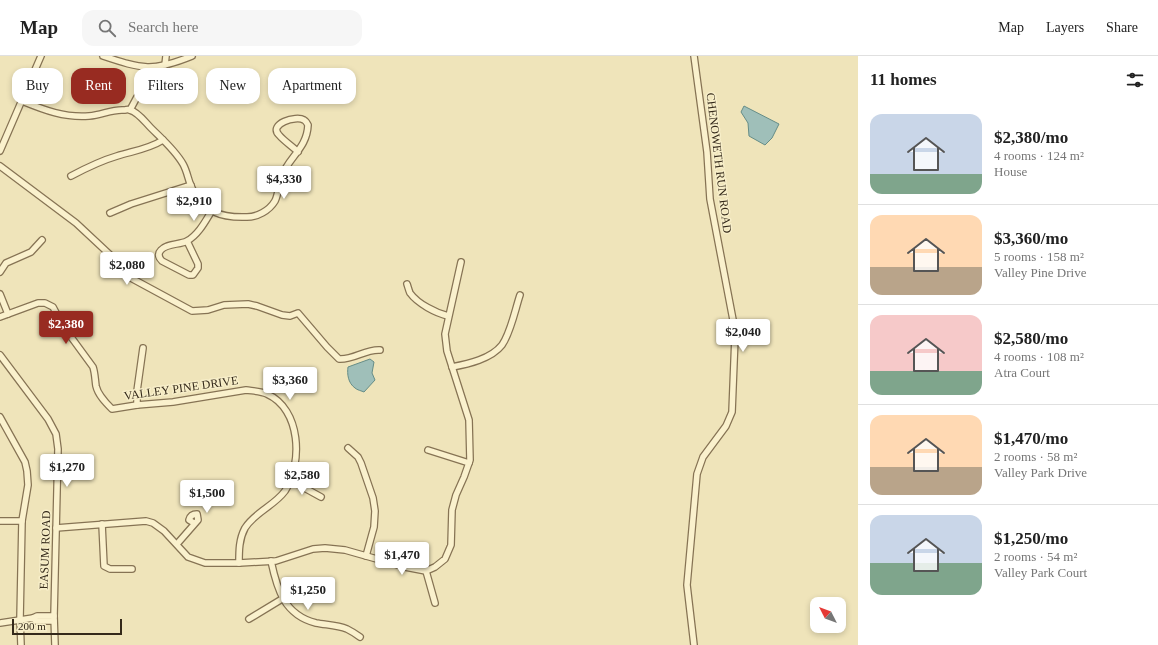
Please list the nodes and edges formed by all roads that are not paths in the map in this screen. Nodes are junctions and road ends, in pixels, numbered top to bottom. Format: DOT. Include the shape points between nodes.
graph roads {
  1 [pos="41,56"];
  2 [pos="103,56"];
  3 [pos="166,56"];
  4 [pos="192,56"];
  5 [pos="694,56"];
  6 [pos="165,65"];
  7 [pos="36,68"];
  8 [pos="134,103"];
  9 [pos="21,104"];
  10 [pos="30,104"];
  11 [pos="130,110"];
  12 [pos="163,140"];
  13 [pos="0,151"];
  14 [pos="298,152"];
  15 [pos="0,166"];
  16 [pos="71,176"];
  17 [pos="191,185"];
  18 [pos="211,212"];
  19 [pos="110,213"];
  20 [pos="42,240"];
  21 [pos="187,241"];
  22 [pos="461,262"];
  23 [pos="0,272"];
  24 [pos="407,284"];
  25 [pos="0,294"];
  26 [pos="520,295"];
  27 [pos="8,314"];
  28 [pos="448,316"];
  29 [pos="0,317"];
  30 [pos="143,348"];
  31 [pos="380,350"];
  32 [pos="0,355"];
  33 [pos="452,367"];
  34 [pos="137,405"];
  35 [pos="0,417"];
  36 [pos="348,448"];
  37 [pos="428,450"];
  38 [pos="469,462"];
  39 [pos="290,480"];
  40 [pos="321,497"];
  41 [pos="0,521"];
  42 [pos="22,521"];
  43 [pos="194,523"];
  44 [pos="102,524"];
  45 [pos="56,528"];
  46 [pos="176,544"];
  47 [pos="366,556"];
  48 [pos="271,561"];
  49 [pos="239,563"];
  50 [pos="132,569"];
  51 [pos="426,571"];
  52 [pos="282,599"];
  53 [pos="435,603"];
  54 [pos="20,619"];
  55 [pos="54,619"];
  56 [pos="249,619"];
  57 [pos="0,623"];
  58 [pos="360,637"];
  59 [pos="21,645"];
  60 [pos="55,645"];
  61 [pos="694,645"];
  1 -- 7 [label="street"];
  2 -- 6 [label="street" via="149,68"];
  3 -- 6 [label="street"];
  4 -- 6 [label="street"];
  5 -- 61 [label="street, CHENOWETH RUN ROAD" via="707,152 710,199 735,337 732,412 726,426 702,457 697,474 687,585"];
  8 -- 11 [label="street"];
  9 -- 13 [label="street"];
  10 -- 11 [label="street" via="55,114 73,116 89,116 117,109"];
  11 -- 12 [label="street"];
  12 -- 16 [label="street" via="154,146 88,166"];
  12 -- 17 [label="street" via="184,165"];
  14 -- 14 [label="street" via="305,140 308,125 303,119 296,118 282,122 276,130 278,135"];
  14 -- 18 [label="street" via="283,173 274,201 264,212 254,217 236,217"];
  15 -- 31 [label="street" via="76,223 121,265 131,278 192,311 248,304 282,315 298,313 340,359"];
  17 -- 18 [label="street" via="201,202"];
  17 -- 19 [label="street"];
  18 -- 21 [label="street" via="197,234"];
  20 -- 23 [label="street" via="31,252 6,264"];
  21 -- 21 [label="street" via="164,247 160,250 159,258 189,275 198,268 198,264"];
  22 -- 28 [label="street"];
  24 -- 28 [label="street" via="410,293 423,304 437,313"];
  25 -- 27 [label="street"];
  26 -- 33 [label="street" via="511,327 502,345 491,355"];
  27 -- 29 [label="street"];
  27 -- 34 [label="street, VALLEY PINE DRIVE" via="38,303 53,307 63,326 93,367 99,394 112,410"];
  28 -- 33 [label="street" via="445,334"];
  30 -- 34 [label="street" via="136,391"];
  32 -- 45 [label="street, EASUM ROAD" via="56,434"];
  33 -- 38 [label="street" via="469,420"];
  34 -- 39 [label="street, VALLEY PINE DRIVE" via="246,390 268,394 284,408 293,425 296,454"];
  35 -- 42 [label="street" via="25,462 27,471 28,484"];
  36 -- 47 [label="street" via="361,463 374,506 374,527"];
  37 -- 38 [label="street"];
  38 -- 51 [label="street" via="452,510 451,545 445,559"];
  39 -- 40 [label="street"];
  39 -- 49 [label="street, VALLEY PINE DRIVE" via="281,496 245,528 240,541"];
  41 -- 42 [label="street"];
  42 -- 54 [label="street"];
  43 -- 46 [label="street"];
  44 -- 45 [label="street"];
  44 -- 46 [label="street" via="146,521 158,526"];
  44 -- 50 [label="street" via="104,566 110,569"];
  45 -- 55 [label="street, EASUM ROAD"];
  46 -- 49 [label="street" via="188,557 199,562"];
  47 -- 48 [label="street" via="325,548"];
  47 -- 51 [label="street"];
  48 -- 49 [label="street"];
  48 -- 52 [label="street"];
  51 -- 53 [label="street"];
  52 -- 56 [label="street"];
  52 -- 58 [label="street" via="296,614 306,620 345,628"];
  54 -- 55 [label="street"];
  54 -- 57 [label="street"];
  54 -- 59 [label="street"];
  55 -- 60 [label="street, EASUM ROAD"];
}
